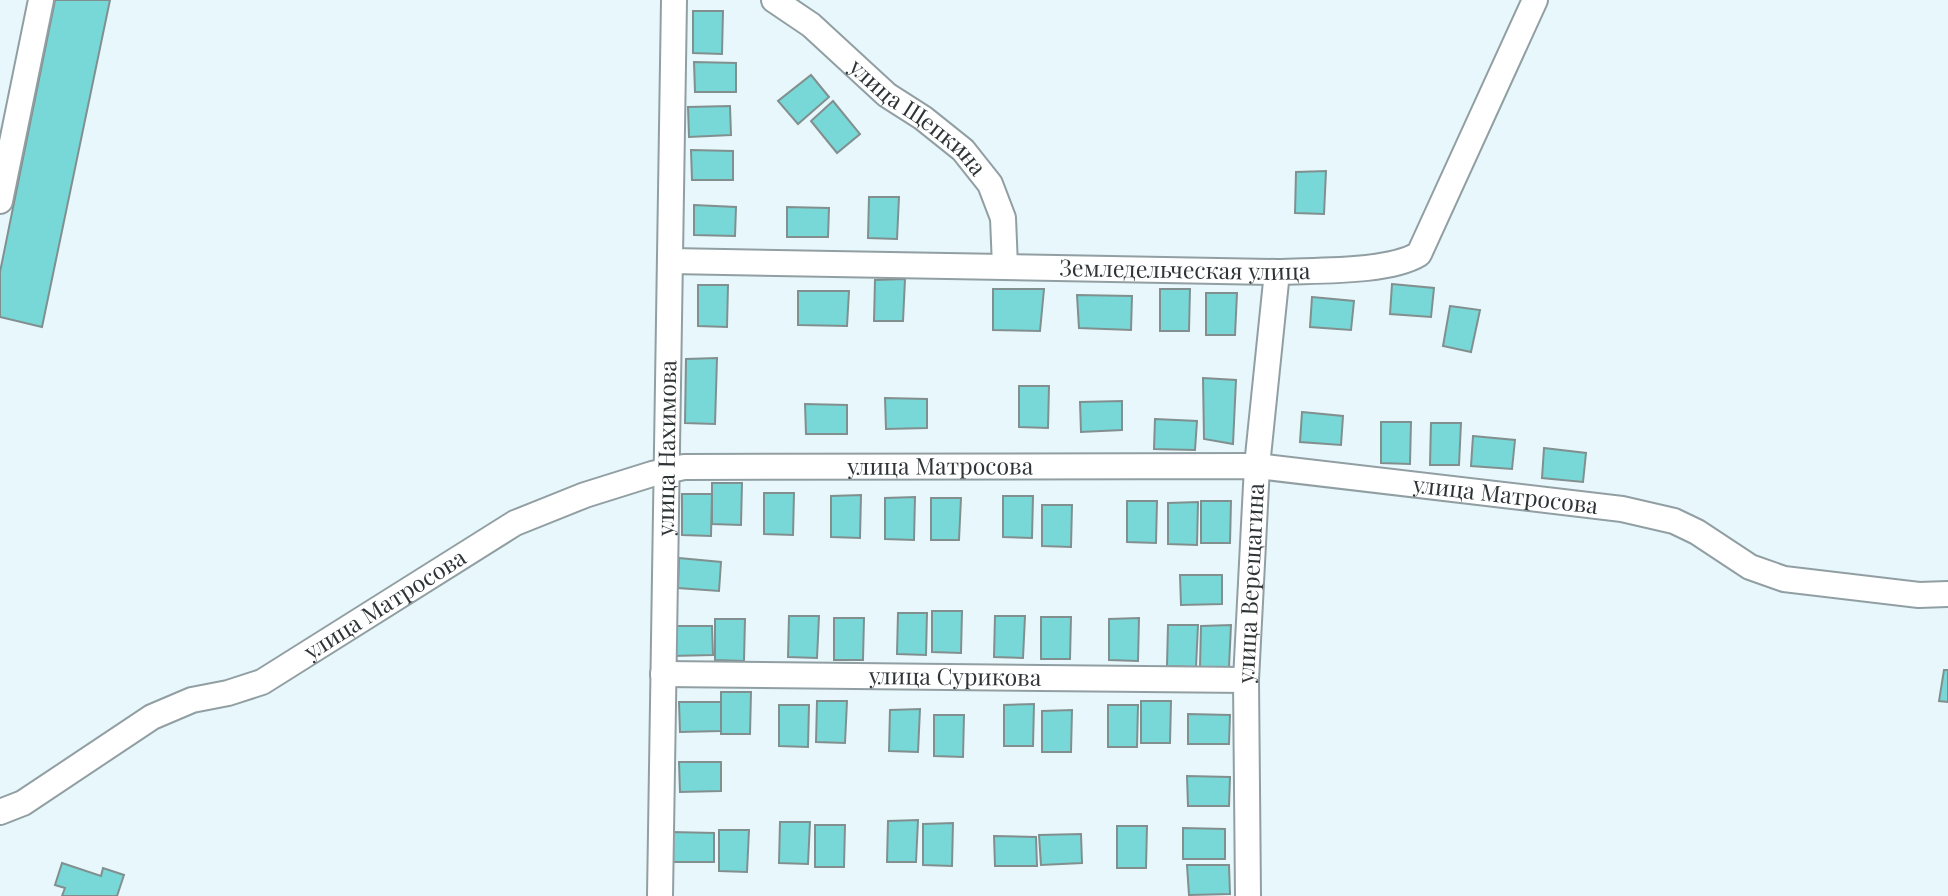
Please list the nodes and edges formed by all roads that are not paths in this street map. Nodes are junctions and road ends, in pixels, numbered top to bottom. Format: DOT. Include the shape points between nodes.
graph roads {
  1 [pos="41,0"];
  2 [pos="674,0"];
  3 [pos="774,0"];
  4 [pos="1535,0"];
  5 [pos="0,201"];
  6 [pos="671,261"];
  7 [pos="1005,266"];
  8 [pos="1277,272"];
  9 [pos="1257,466"];
  10 [pos="667,471"];
  11 [pos="1948,594"];
  12 [pos="663,674"];
  13 [pos="1246,680"];
  14 [pos="0,811"];
  15 [pos="660,896"];
  16 [pos="670,896"];
  17 [pos="1248,896"];
  1 -- 5 [label="street"];
  2 -- 6 [label="street, улица Нахимова"];
  3 -- 7 [label="street, улица Щепкина" via="811,24 887,95 963,150 990,184 1003,218"];
  4 -- 8 [label="street, Земледельческая улица" via="1419,254 1406,262"];
  6 -- 7 [label="street, Земледельческая улица"];
  6 -- 10 [label="street, улица Нахимова"];
  7 -- 8 [label="street, Земледельческая улица"];
  8 -- 9 [label="street, улица Верещагина"];
  9 -- 10 [label="street, улица Матросова" via="684,467"];
  9 -- 11 [label="street, улица Матросова" via="1622,509 1674,521 1750,567 1784,579 1919,595"];
  9 -- 13 [label="street, улица Верещагина"];
  10 -- 12 [label="street, улица Нахимова"];
  10 -- 14 [label="street, улица Матросова" via="585,495 515,523 262,682 192,700 152,717 23,803"];
  12 -- 13 [label="street, улица Сурикова"];
  12 -- 15 [label="street, улица Нахимова"];
  13 -- 17 [label="street, улица Верещагина"];
  15 -- 16 [label="street"];
}
